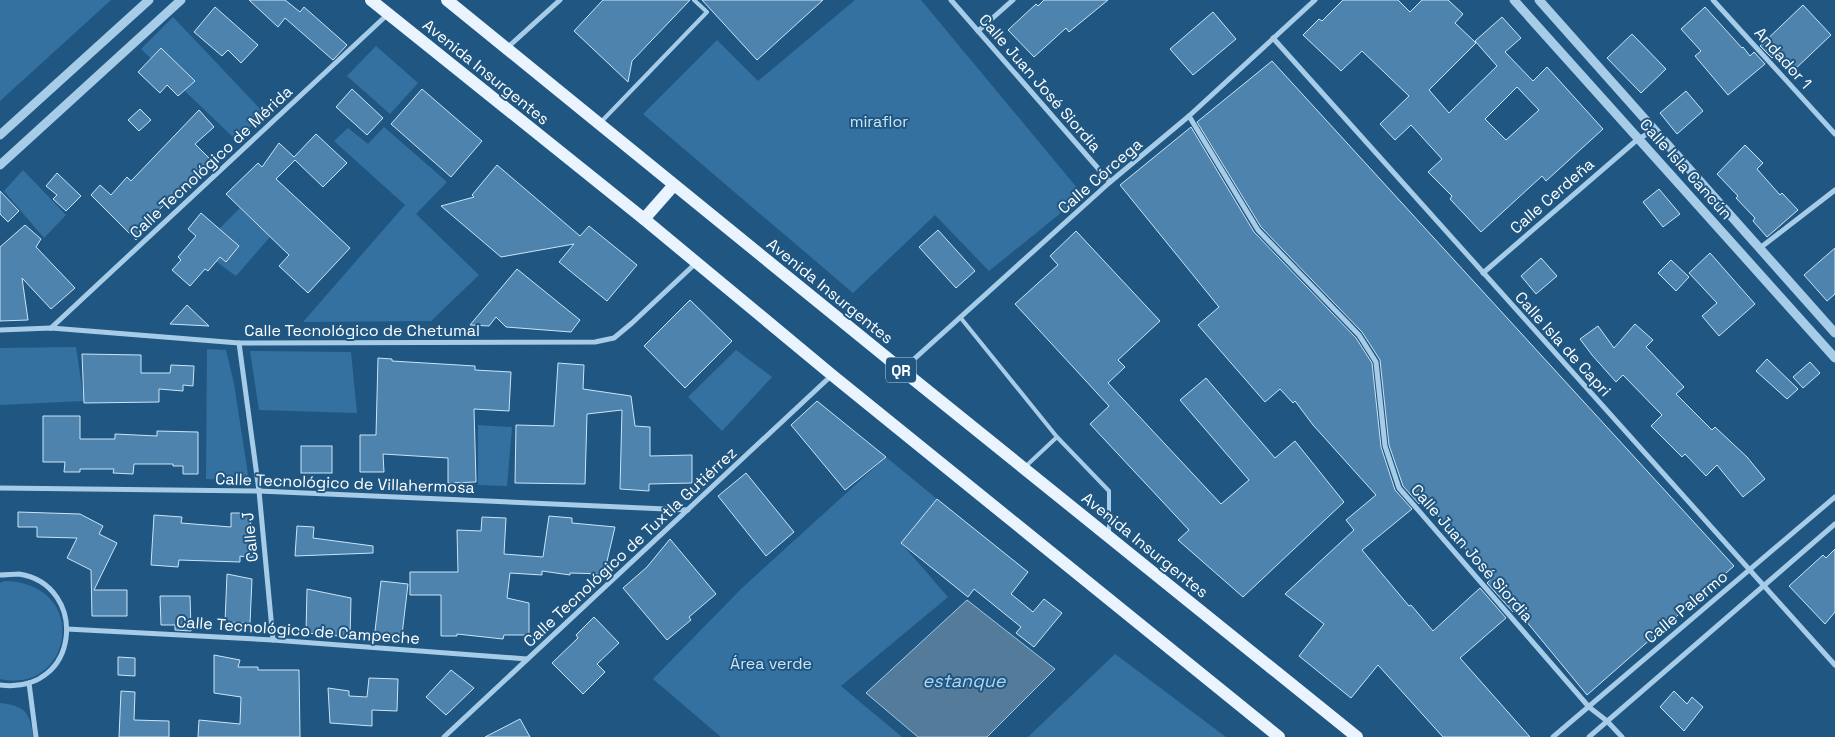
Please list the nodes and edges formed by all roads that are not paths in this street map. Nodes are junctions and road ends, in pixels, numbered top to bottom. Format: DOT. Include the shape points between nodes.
graph roads {
  1 [pos="149,0"];
  2 [pos="181,0"];
  3 [pos="371,0"];
  4 [pos="447,0"];
  5 [pos="560,0"];
  6 [pos="694,0"];
  7 [pos="951,0"];
  8 [pos="1013,0"];
  9 [pos="1315,0"];
  10 [pos="1514,0"];
  11 [pos="1539,0"];
  12 [pos="1713,0"];
  13 [pos="388,14"];
  14 [pos="978,30"];
  15 [pos="1273,38"];
  16 [pos="507,48"];
  17 [pos="1189,116"];
  18 [pos="600,124"];
  19 [pos="1654,130"];
  20 [pos="1835,134"];
  21 [pos="0,135"];
  22 [pos="1638,139"];
  23 [pos="0,165"];
  24 [pos="1110,182"];
  25 [pos="674,185"];
  26 [pos="1835,190"];
  27 [pos="644,219"];
  28 [pos="1760,248"];
  29 [pos="696,263"];
  30 [pos="1483,273"];
  31 [pos="960,318"];
  32 [pos="51,328"];
  33 [pos="0,330"];
  34 [pos="1835,333"];
  35 [pos="239,343"];
  36 [pos="1835,358"];
  37 [pos="902,370"];
  38 [pos="832,375"];
  39 [pos="1057,437"];
  40 [pos="1023,468"];
  41 [pos="0,488"];
  42 [pos="258,491"];
  43 [pos="1835,497"];
  44 [pos="688,510"];
  45 [pos="1835,524"];
  46 [pos="1110,538"];
  47 [pos="1749,570"];
  48 [pos="0,575"];
  49 [pos="1764,586"];
  50 [pos="67,629"];
  51 [pos="273,640"];
  52 [pos="527,660"];
  53 [pos="1835,665"];
  54 [pos="30,683"];
  55 [pos="0,685"];
  56 [pos="1589,706"];
  57 [pos="1608,721"];
  58 [pos="36,737"];
  59 [pos="444,737"];
  60 [pos="1279,737"];
  61 [pos="1357,737"];
  62 [pos="1553,737"];
  63 [pos="1589,737"];
  64 [pos="1622,737"];
  1 -- 21 [label="street"];
  2 -- 23 [label="street"];
  3 -- 13 [label="main road, Avenida Insurgentes"];
  4 -- 16 [label="main road, Avenida Insurgentes / QR"];
  5 -- 16 [label="street"];
  6 -- 18 [label="lane" via="707,12"];
  7 -- 14 [label="street, Calle Juan José Siordia"];
  8 -- 14 [label="street"];
  9 -- 15 [label="street, Calle Córcega"];
  10 -- 22 [label="street, Calle Isla Cancún"];
  11 -- 19 [label="street, Calle Isla Cancún"];
  12 -- 20 [label="street, Andador 1"];
  13 -- 27 [label="main road, Avenida Insurgentes"];
  13 -- 32 [label="street, Calle Tecnológico de Mérida"];
  14 -- 24 [label="street, Calle Juan José Siordia"];
  15 -- 17 [label="street, Calle Córcega"];
  15 -- 30 [label="street, Calle Isla de Capri"];
  16 -- 18 [label="main road, Avenida Insurgentes / QR"];
  17 -- 24 [label="street, Calle Córcega"];
  17 -- 56 [label="street, Calle Juan José Siordia" via="1258,230 1359,335 1376,362 1385,446 1399,488"];
  18 -- 25 [label="main road, Avenida Insurgentes / QR"];
  19 -- 22 [label="street, Calle Cerdeña"];
  19 -- 28 [label="street, Calle Isla Cancún"];
  22 -- 30 [label="street, Calle Cerdeña"];
  22 -- 36 [label="street, Calle Isla Cancún"];
  24 -- 31 [label="street, Calle Córcega"];
  25 -- 27 [label="main road"];
  25 -- 37 [label="main road, Avenida Insurgentes / QR"];
  26 -- 28 [label="street"];
  27 -- 29 [label="main road, Avenida Insurgentes"];
  28 -- 34 [label="street, Calle Isla Cancún"];
  29 -- 35 [label="street, Calle Tecnológico de Chetumal" via="614,338 595,342"];
  29 -- 38 [label="main road, Avenida Insurgentes"];
  30 -- 47 [label="street, Calle Isla de Capri"];
  31 -- 37 [label="street, Calle Córcega"];
  31 -- 39 [label="lane"];
  32 -- 33 [label="street, Calle Tecnológico de Chetumal"];
  32 -- 35 [label="street, Calle Tecnológico de Chetumal"];
  35 -- 42 [label="street, Calle J"];
  37 -- 40 [label="main road, Avenida Insurgentes / QR"];
  38 -- 44 [label="street, Calle Tecnológico de Tuxtla Gutiérrez"];
  38 -- 60 [label="main road, Avenida Insurgentes"];
  39 -- 40 [label="lane"];
  39 -- 46 [label="lane" via="1109,491"];
  40 -- 46 [label="main road, Avenida Insurgentes / QR"];
  41 -- 42 [label="street, Calle Tecnológico de Villahermosa"];
  42 -- 44 [label="street, Calle Tecnológico de Villahermosa"];
  42 -- 51 [label="street, Calle J"];
  43 -- 47 [label="street, Calle Palermo"];
  44 -- 52 [label="street, Calle Tecnológico de Tuxtla Gutiérrez"];
  45 -- 49 [label="street"];
  46 -- 61 [label="main road, Avenida Insurgentes / QR"];
  47 -- 49 [label="street, Calle Isla de Capri"];
  47 -- 56 [label="street, Calle Palermo"];
  48 -- 50 [label="street" via="20,574 38,581 54,593 64,610"];
  49 -- 53 [label="street, Calle Isla de Capri"];
  49 -- 57 [label="street"];
  50 -- 51 [label="street, Calle Tecnológico de Campeche"];
  50 -- 54 [label="street" via="65,647 57,662 45,675"];
  51 -- 52 [label="street, Calle Tecnológico de Campeche"];
  52 -- 59 [label="street, Calle Tecnológico de Tuxtla Gutiérrez"];
  54 -- 55 [label="street"];
  54 -- 58 [label="street"];
  56 -- 57 [label="street, Calle Juan José Siordia"];
  56 -- 62 [label="street, Calle Palermo"];
  57 -- 63 [label="street"];
  57 -- 64 [label="street, Calle Juan José Siordia"];
}
